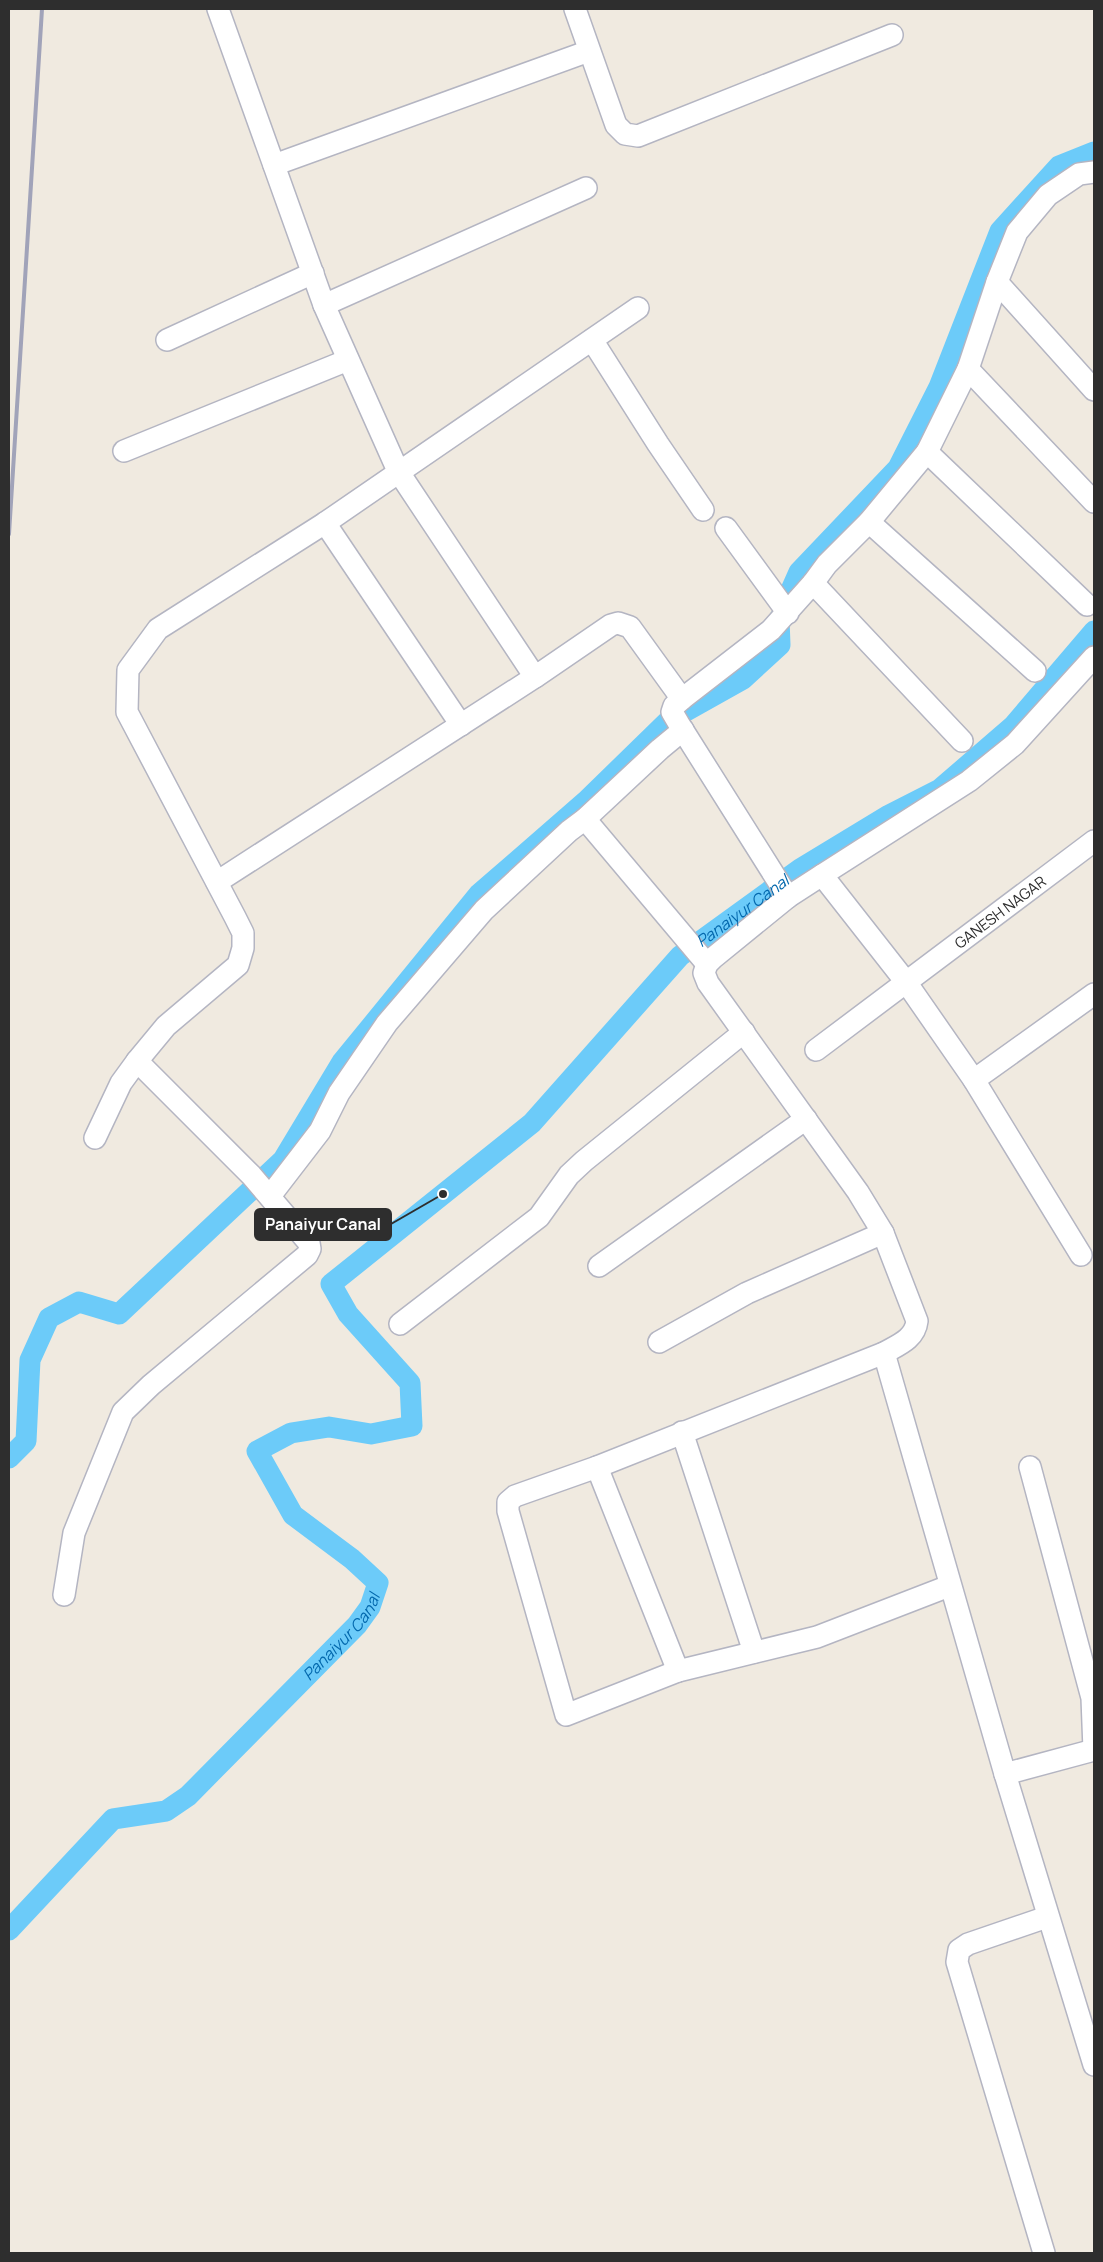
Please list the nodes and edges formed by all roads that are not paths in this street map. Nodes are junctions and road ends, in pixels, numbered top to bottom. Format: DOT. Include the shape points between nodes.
graph roads {
  1 [pos="218,9"];
  2 [pos="574,9"];
  3 [pos="892,35"];
  4 [pos="589,51"];
  5 [pos="274,165"];
  6 [pos="1094,172"];
  7 [pos="586,188"];
  8 [pos="312,272"];
  9 [pos="997,282"];
  10 [pos="324,305"];
  11 [pos="638,308"];
  12 [pos="167,340"];
  13 [pos="592,340"];
  14 [pos="348,360"];
  15 [pos="968,369"];
  16 [pos="1094,390"];
  17 [pos="124,451"];
  18 [pos="927,452"];
  19 [pos="398,471"];
  20 [pos="1094,502"];
  21 [pos="703,510"];
  22 [pos="870,522"];
  23 [pos="324,523"];
  24 [pos="726,528"];
  25 [pos="813,583"];
  26 [pos="1087,605"];
  27 [pos="781,620"];
  28 [pos="1094,657"];
  29 [pos="1035,671"];
  30 [pos="535,677"];
  31 [pos="679,716"];
  32 [pos="461,725"];
  33 [pos="962,741"];
  34 [pos="585,819"];
  35 [pos="1094,841"];
  36 [pos="822,875"];
  37 [pos="217,882"];
  38 [pos="780,886"];
  39 [pos="703,959"];
  40 [pos="906,982"];
  41 [pos="1094,994"];
  42 [pos="744,1032"];
  43 [pos="816,1050"];
  44 [pos="137,1061"];
  45 [pos="974,1080"];
  46 [pos="806,1119"];
  47 [pos="95,1138"];
  48 [pos="269,1194"];
  49 [pos="883,1233"];
  50 [pos="1081,1255"];
  51 [pos="599,1266"];
  52 [pos="400,1324"];
  53 [pos="659,1342"];
  54 [pos="884,1353"];
  55 [pos="682,1432"];
  56 [pos="597,1467"];
  57 [pos="1030,1467"];
  58 [pos="949,1586"];
  59 [pos="64,1595"];
  60 [pos="754,1652"];
  61 [pos="678,1671"];
  62 [pos="1094,1750"];
  63 [pos="1005,1774"];
  64 [pos="1047,1918"];
  65 [pos="1094,2065"];
  66 [pos="1044,2253"];
  1 -- 5 [label="street"];
  2 -- 4 [label="street"];
  3 -- 4 [label="street" via="638,136 625,134 616,126"];
  4 -- 5 [label="street"];
  5 -- 8 [label="street"];
  6 -- 9 [label="street" via="1079,174 1048,195 1017,232"];
  7 -- 10 [label="street"];
  8 -- 10 [label="street"];
  8 -- 12 [label="street"];
  9 -- 15 [label="street"];
  9 -- 16 [label="street"];
  10 -- 14 [label="street"];
  11 -- 13 [label="street"];
  13 -- 19 [label="street"];
  13 -- 21 [label="street"];
  14 -- 17 [label="street"];
  14 -- 19 [label="street"];
  15 -- 18 [label="street"];
  15 -- 20 [label="street"];
  18 -- 22 [label="street"];
  18 -- 26 [label="street"];
  19 -- 23 [label="street"];
  19 -- 30 [label="street"];
  22 -- 25 [label="street" via="827,564"];
  22 -- 29 [label="street"];
  23 -- 32 [label="street"];
  23 -- 37 [label="street" via="158,629 128,670 127,712"];
  24 -- 27 [label="street"];
  25 -- 27 [label="street"];
  25 -- 33 [label="street"];
  27 -- 31 [label="street"];
  28 -- 36 [label="street" via="1007,750 969,780"];
  30 -- 31 [label="street" via="618,622 630,628"];
  30 -- 32 [label="street"];
  31 -- 34 [label="street" via="660,749"];
  31 -- 38 [label="street"];
  32 -- 37 [label="street"];
  34 -- 39 [label="street"];
  34 -- 48 [label="street" via="484,910 387,1023 339,1093 320,1131"];
  35 -- 40 [label="street, GANESH NAGAR"];
  36 -- 38 [label="street"];
  36 -- 40 [label="street"];
  37 -- 44 [label="street" via="243,933 238,965 166,1026"];
  38 -- 39 [label="street"];
  39 -- 42 [label="street" via="708,983"];
  40 -- 43 [label="street, GANESH NAGAR"];
  40 -- 45 [label="street"];
  41 -- 45 [label="street"];
  42 -- 46 [label="street"];
  42 -- 52 [label="street" via="584,1161 569,1175 539,1217"];
  44 -- 47 [label="street"];
  44 -- 48 [label="street"];
  45 -- 50 [label="street"];
  46 -- 49 [label="street"];
  46 -- 51 [label="street"];
  48 -- 59 [label="street" via="309,1243 307,1255 151,1384 123,1412 74,1533"];
  49 -- 53 [label="street" via="747,1293"];
  49 -- 54 [label="street" via="917,1321 916,1330 908,1340"];
  54 -- 55 [label="street"];
  54 -- 58 [label="street"];
  55 -- 56 [label="street"];
  55 -- 60 [label="street"];
  56 -- 61 [label="street"];
  56 -- 61 [label="street" via="515,1496 508,1502 566,1715"];
  57 -- 62 [label="street" via="1092,1698"];
  58 -- 60 [label="street" via="817,1636"];
  58 -- 63 [label="street"];
  60 -- 61 [label="street"];
  62 -- 63 [label="street"];
  63 -- 64 [label="street"];
  64 -- 65 [label="street"];
  64 -- 66 [label="street" via="968,1944 959,1950 957,1962"];
}
